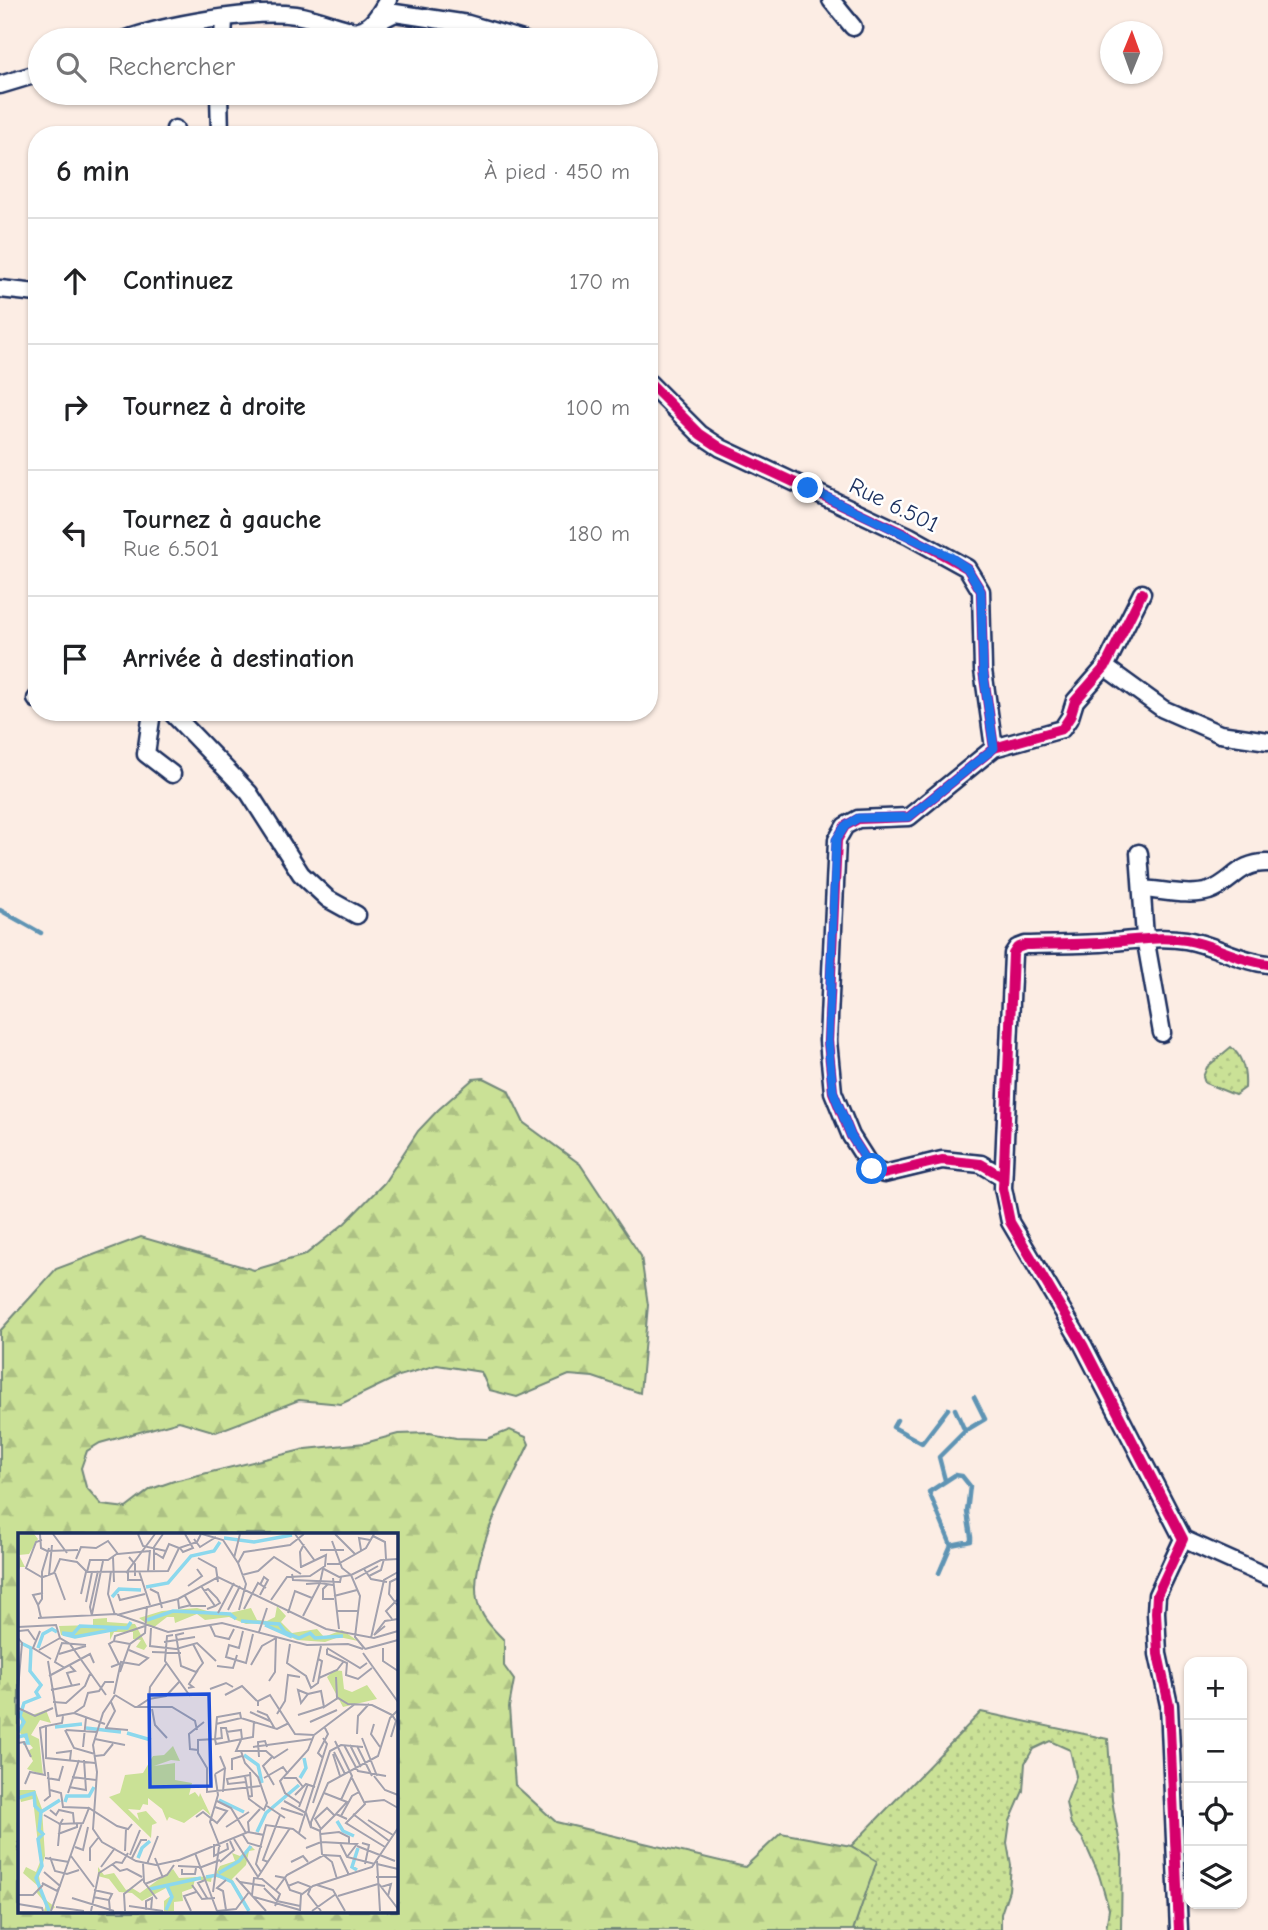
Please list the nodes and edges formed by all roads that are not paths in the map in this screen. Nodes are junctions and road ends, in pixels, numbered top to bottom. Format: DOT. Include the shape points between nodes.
graph roads {
  1 [pos="388,0"];
  2 [pos="831,0"];
  3 [pos="294,7"];
  4 [pos="224,19"];
  5 [pos="373,24"];
  6 [pos="853,26"];
  7 [pos="161,28"];
  8 [pos="224,28"];
  9 [pos="344,28"];
  10 [pos="364,28"];
  11 [pos="482,28"];
  12 [pos="28,77"];
  13 [pos="0,85"];
  14 [pos="219,105"];
  15 [pos="220,126"];
  16 [pos="0,289"];
  17 [pos="28,292"];
  18 [pos="658,392"];
  19 [pos="1142,593"];
  20 [pos="1105,667"];
  21 [pos="151,721"];
  22 [pos="180,721"];
  23 [pos="1268,741"];
  24 [pos="994,748"];
  25 [pos="172,774"];
  26 [pos="1139,853"];
  27 [pos="1268,863"];
  28 [pos="1142,889"];
  29 [pos="357,915"];
  30 [pos="1145,937"];
  31 [pos="1268,964"];
  32 [pos="1162,1033"];
  33 [pos="1003,1177"];
  34 [pos="1183,1539"];
  35 [pos="1268,1577"];
  36 [pos="1179,1930"];
  1 -- 5 [label="street"];
  2 -- 6 [label="street"];
  3 -- 4 [label="street"];
  3 -- 9 [label="street"];
  4 -- 7 [label="street"];
  4 -- 8 [label="street"];
  5 -- 10 [label="street"];
  5 -- 11 [label="street" via="395,13"];
  12 -- 13 [label="street"];
  14 -- 15 [label="street"];
  16 -- 17 [label="street"];
  18 -- 24 [label="street, Rue 6.501" via="721,448 967,568 981,591 983,670"];
  19 -- 20 [label="street"];
  20 -- 23 [label="street" via="1163,709 1220,734"];
  20 -- 24 [label="street" via="1075,701 1062,729"];
  21 -- 25 [label="street" via="146,754"];
  22 -- 29 [label="street" via="249,793 301,874 328,899"];
  24 -- 33 [label="street" via="909,817 858,818 845,826 836,840 828,1041 833,1091 851,1136 872,1169 884,1174 942,1160 981,1164"];
  26 -- 28 [label="street"];
  27 -- 28 [label="street" via="1245,866 1212,890 1199,893"];
  28 -- 30 [label="street"];
  30 -- 31 [label="street" via="1187,940 1248,962"];
  30 -- 32 [label="street"];
  30 -- 33 [label="street" via="1026,945 1013,954"];
  33 -- 34 [label="street" via="1010,1222 1083,1345"];
  34 -- 35 [label="street"];
  34 -- 36 [label="street" via="1157,1595 1156,1612 1168,1705"];
}
